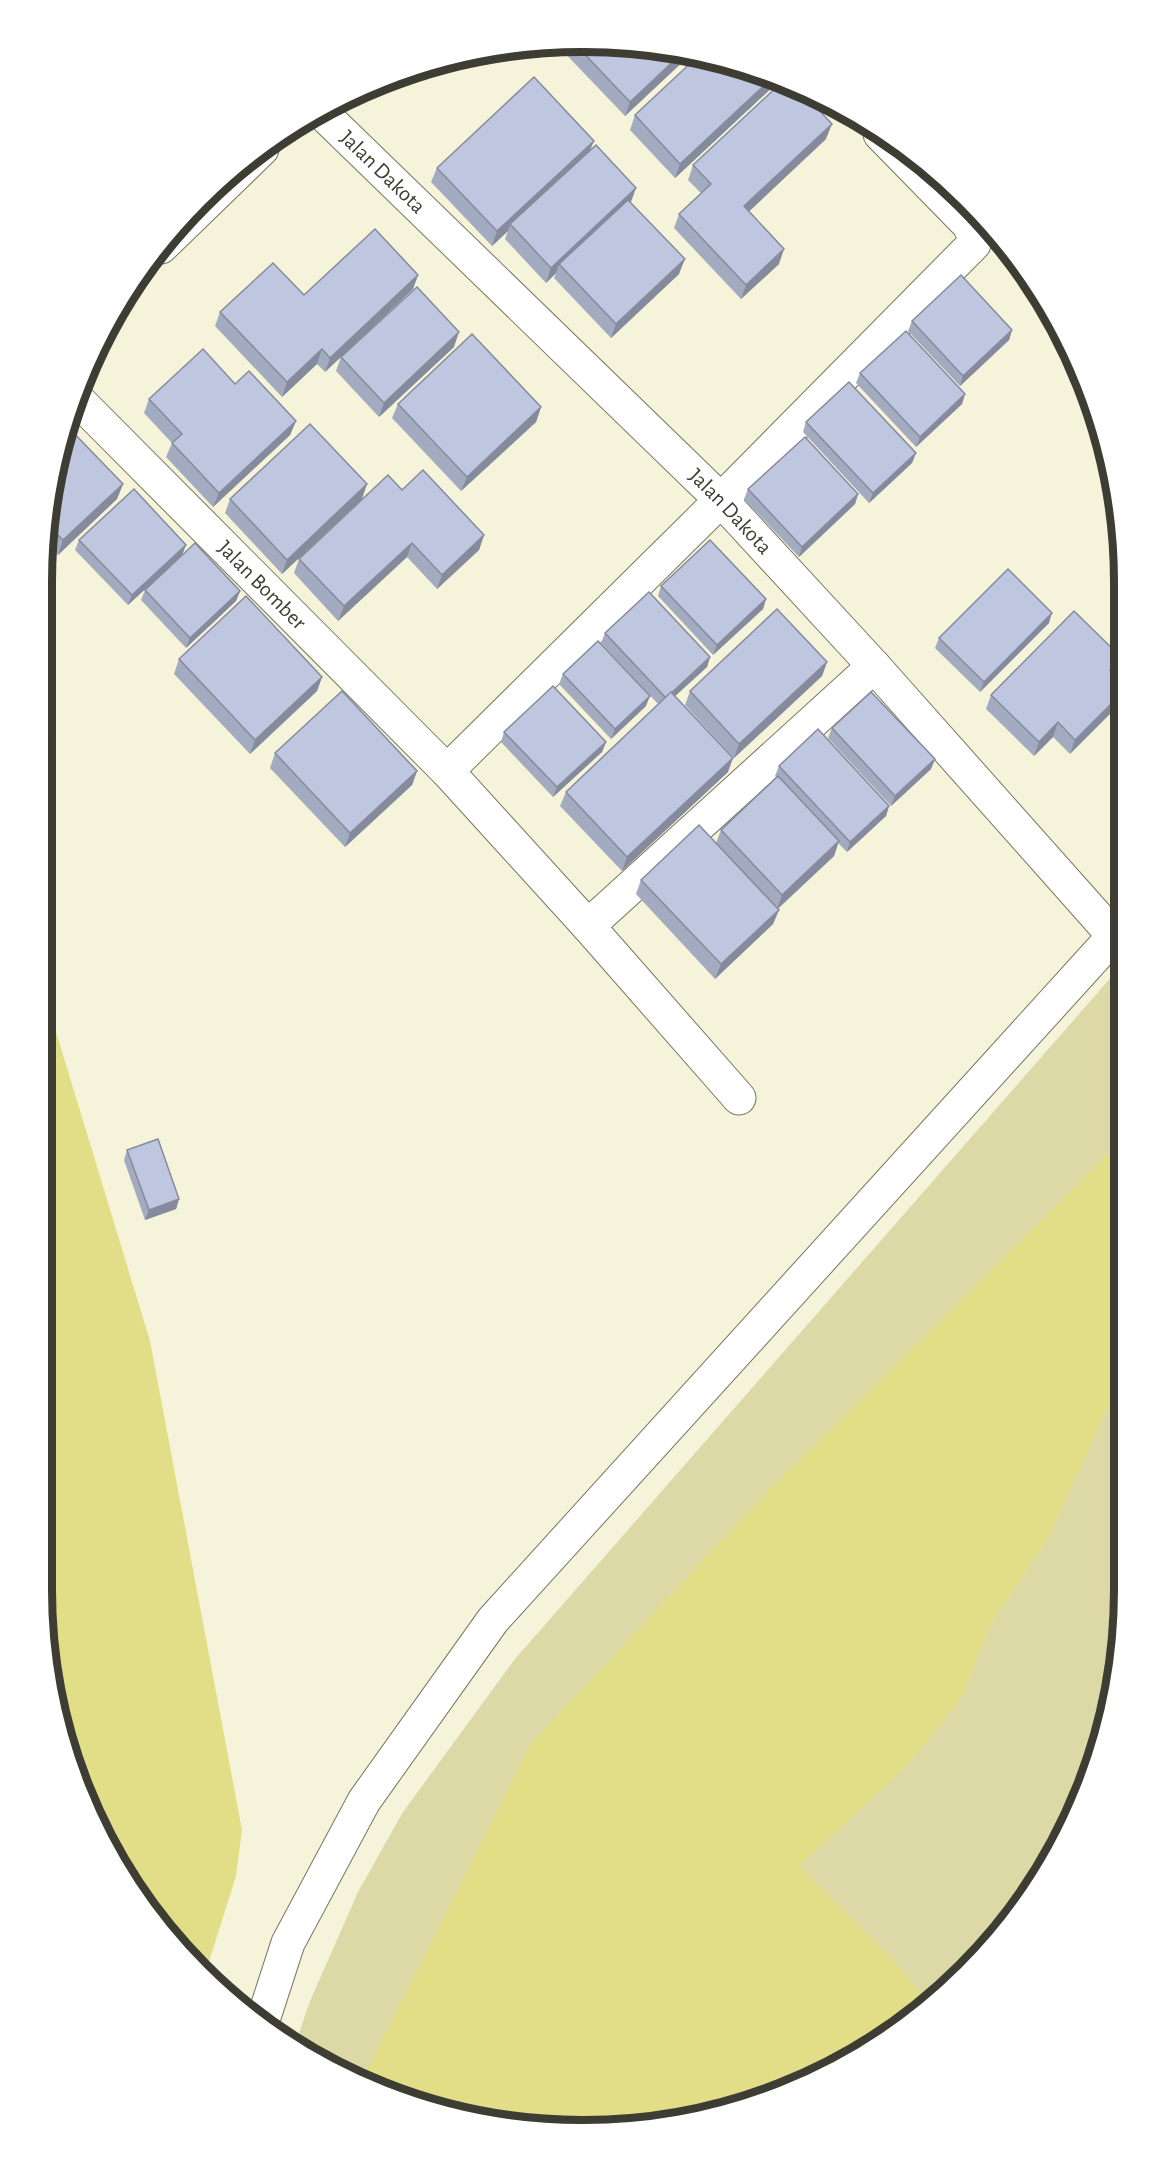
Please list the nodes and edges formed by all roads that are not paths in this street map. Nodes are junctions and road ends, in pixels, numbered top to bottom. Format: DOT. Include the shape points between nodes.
graph roads {
  1 [pos="328,119"];
  2 [pos="913,168"];
  3 [pos="83,405"];
  4 [pos="720,500"];
  5 [pos="874,666"];
  6 [pos="447,771"];
  7 [pos="588,926"];
  8 [pos="1114,929"];
  9 [pos="1114,935"];
  10 [pos="739,1098"];
  11 [pos="264,2013"];
  1 -- 4 [label="lane, Jalan Dakota"];
  2 -- 4 [label="lane" via="969,225 974,244"];
  3 -- 6 [label="lane, Jalan Bomber"];
  4 -- 5 [label="lane, Jalan Dakota"];
  4 -- 6 [label="lane"];
  5 -- 7 [label="lane"];
  5 -- 8 [label="lane, Jalan Dakota"];
  6 -- 7 [label="lane, Jalan Bomber"];
  7 -- 10 [label="lane, Jalan Bomber"];
  9 -- 11 [label="lane" via="493,1620 364,1801 288,1943"];
}
